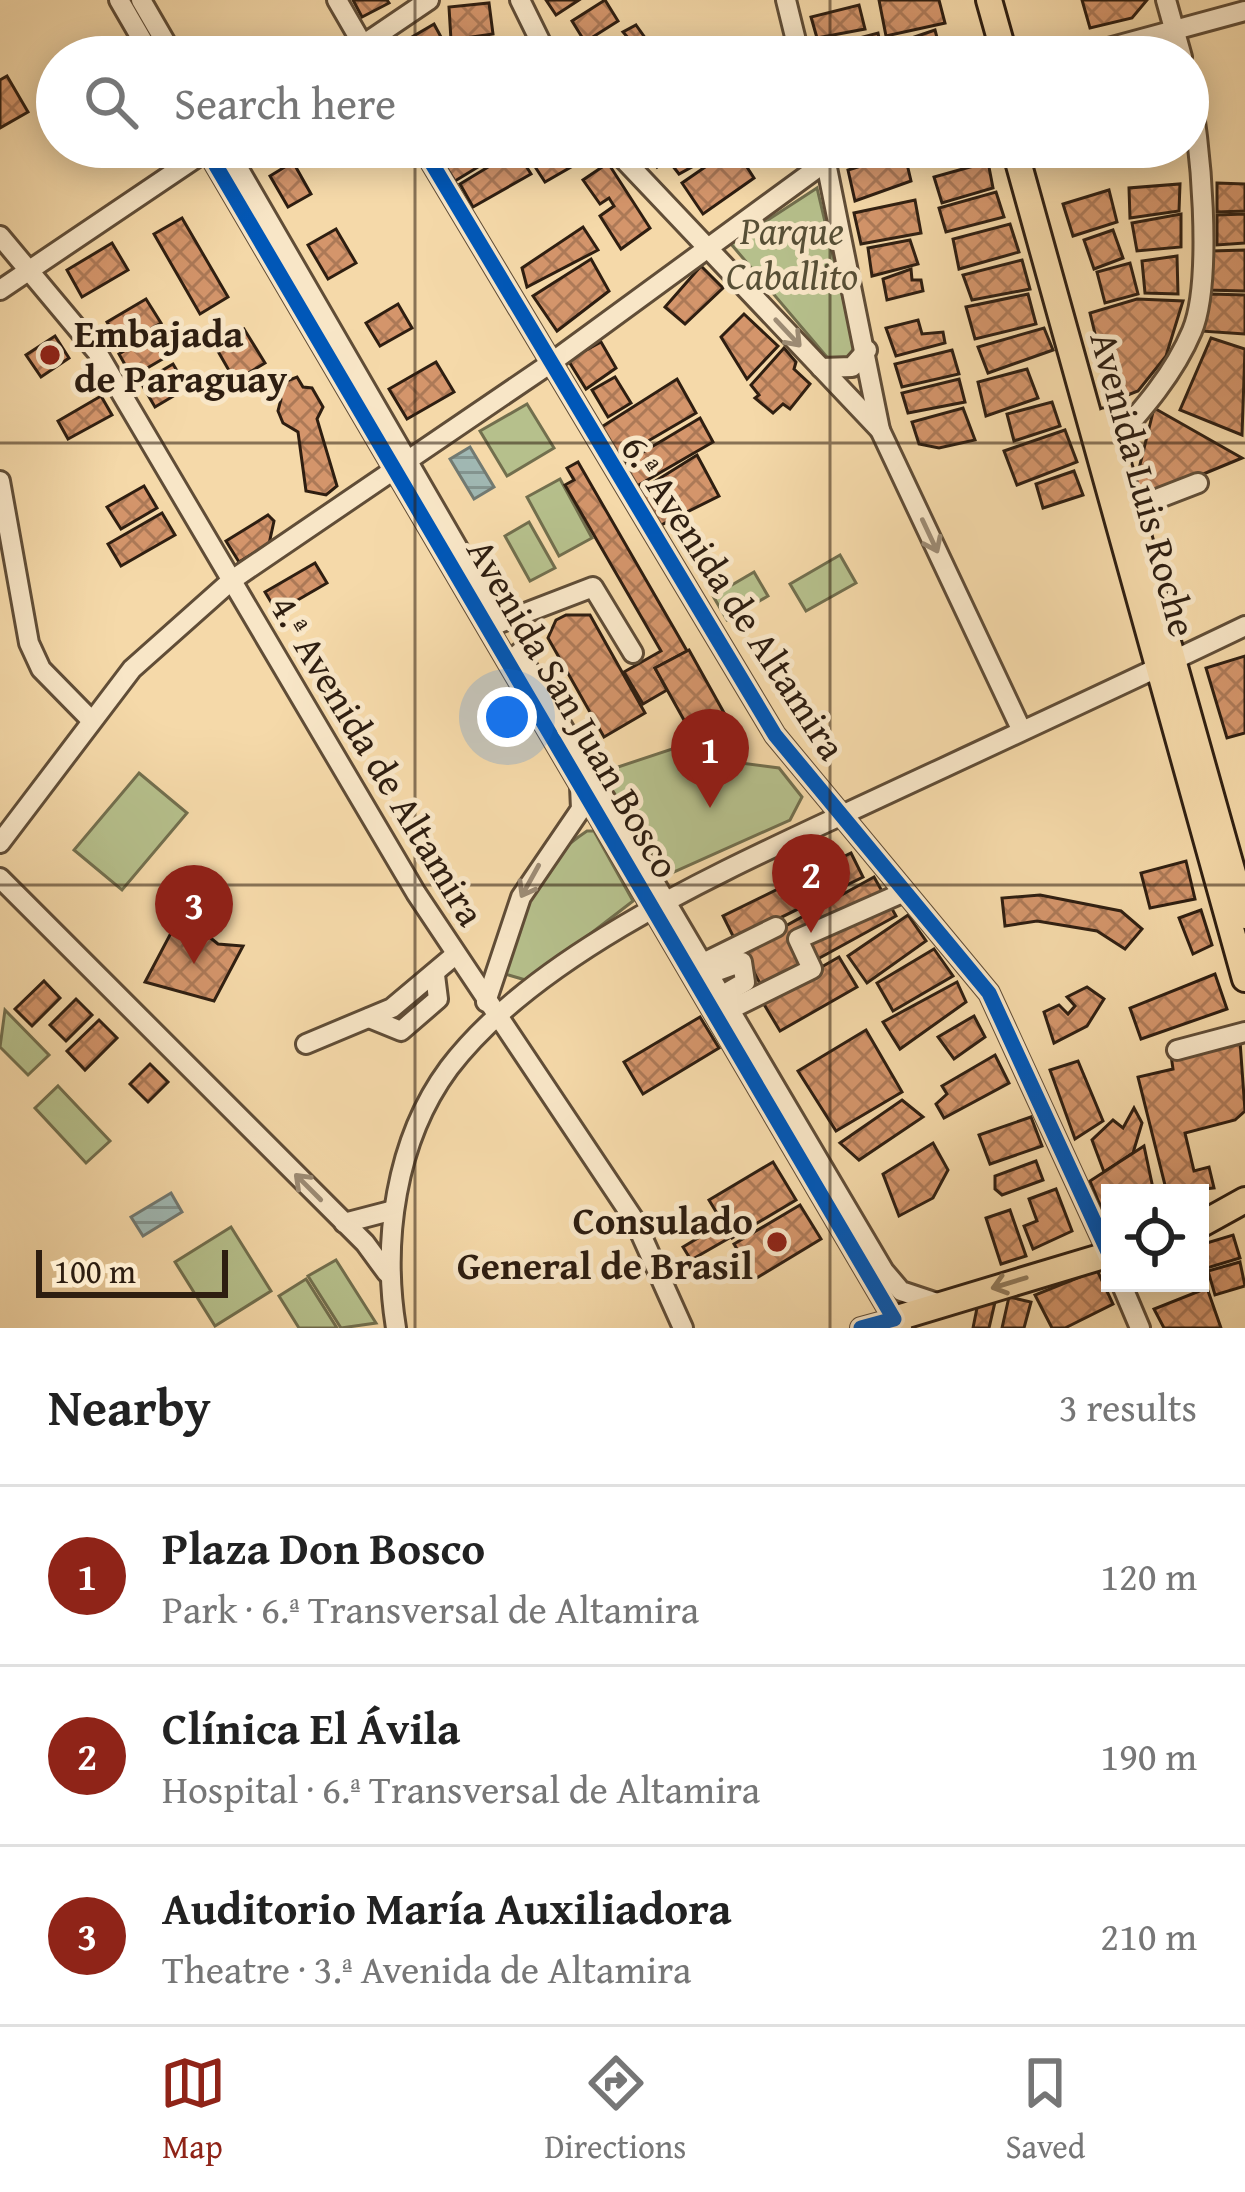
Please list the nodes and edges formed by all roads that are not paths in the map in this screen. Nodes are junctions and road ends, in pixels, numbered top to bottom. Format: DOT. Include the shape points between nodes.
graph roads {
  1 [pos="119,0"];
  2 [pos="141,0"];
  3 [pos="338,0"];
  4 [pos="429,0"];
  5 [pos="520,0"];
  6 [pos="786,0"];
  7 [pos="973,0"];
  8 [pos="989,0"];
  9 [pos="1166,0"];
  10 [pos="1245,10"];
  11 [pos="1175,32"];
  12 [pos="140,36"];
  13 [pos="162,36"];
  14 [pos="358,36"];
  15 [pos="385,36"];
  16 [pos="538,36"];
  17 [pos="795,36"];
  18 [pos="983,36"];
  19 [pos="999,36"];
  20 [pos="1159,36"];
  21 [pos="1176,36"];
  22 [pos="183,168"];
  23 [pos="224,168"];
  24 [pos="434,168"];
  25 [pos="632,168"];
  26 [pos="806,168"];
  27 [pos="828,168"];
  28 [pos="1020,168"];
  29 [pos="1037,168"];
  30 [pos="1199,168"];
  31 [pos="0,236"];
  32 [pos="707,248"];
  33 [pos="31,272"];
  34 [pos="0,290"];
  35 [pos="867,350"];
  36 [pos="548,365"];
  37 [pos="821,368"];
  38 [pos="880,430"];
  39 [pos="1112,444"];
  40 [pos="401,461"];
  41 [pos="0,481"];
  42 [pos="1198,483"];
  43 [pos="1131,509"];
  44 [pos="232,580"];
  45 [pos="495,624"];
  46 [pos="1245,626"];
  47 [pos="633,653"];
  48 [pos="1165,663"];
  49 [pos="90,719"];
  50 [pos="1021,729"];
  51 [pos="579,781"];
  52 [pos="839,816"];
  53 [pos="0,843"];
  54 [pos="0,878"];
  55 [pos="902,893"];
  56 [pos="659,905"];
  57 [pos="1245,916"];
  58 [pos="776,927"];
  59 [pos="455,955"];
  60 [pos="705,969"];
  61 [pos="1245,979"];
  62 [pos="725,1003"];
  63 [pos="491,1010"];
  64 [pos="1245,1032"];
  65 [pos="306,1043"];
  66 [pos="1177,1050"];
  67 [pos="1243,1199"];
  68 [pos="394,1210"];
  69 [pos="1209,1220"];
  70 [pos="344,1223"];
  71 [pos="1101,1235"];
  72 [pos="1101,1257"];
  73 [pos="387,1273"];
  74 [pos="870,1278"];
  75 [pos="1125,1292"];
  76 [pos="954,1303"];
  77 [pos="906,1320"];
  78 [pos="396,1328"];
  79 [pos="683,1328"];
  80 [pos="850,1328"];
  81 [pos="861,1328"];
  82 [pos="1140,1328"];
  1 -- 12 [label="street"];
  2 -- 13 [label="street"];
  3 -- 14 [label="street"];
  4 -- 15 [label="street"];
  5 -- 16 [label="street"];
  6 -- 17 [label="street"];
  7 -- 18 [label="main road"];
  8 -- 19 [label="main road"];
  9 -- 11 [label="street"];
  10 -- 11 [label="street"];
  11 -- 20 [label="street"];
  11 -- 21 [label="street"];
  22 -- 33 [label="street"];
  23 -- 40 [label="street, Avenida San Juan Bosco"];
  24 -- 36 [label="street, 6.ª Avenida de Altamira"];
  25 -- 32 [label="street"];
  26 -- 32 [label="street"];
  27 -- 35 [label="street"];
  28 -- 48 [label="main road, Avenida Luis Roche"];
  29 -- 39 [label="main road, Avenida Luis Roche"];
  30 -- 39 [label="street" via="1200,302 1178,358"];
  31 -- 33 [label="street, 4.ª Avenida de Altamira"];
  32 -- 36 [label="street"];
  32 -- 37 [label="street, one-way"];
  33 -- 34 [label="street"];
  33 -- 44 [label="street, 4.ª Avenida de Altamira" via="97,352"];
  35 -- 37 [label="street" via="852,367"];
  35 -- 38 [label="street"];
  36 -- 40 [label="street"];
  36 -- 52 [label="street, 6.ª Avenida de Altamira" via="776,735"];
  37 -- 38 [label="street"];
  38 -- 50 [label="street, one-way"];
  39 -- 43 [label="main road, Avenida Luis Roche"];
  40 -- 44 [label="street"];
  40 -- 45 [label="street, Avenida San Juan Bosco"];
  41 -- 49 [label="street" via="28,643 41,669"];
  42 -- 43 [label="street"];
  43 -- 48 [label="main road, Avenida Luis Roche"];
  44 -- 49 [label="street" via="132,669"];
  44 -- 59 [label="street, 4.ª Avenida de Altamira"];
  45 -- 47 [label="street" via="593,587"];
  45 -- 51 [label="street, Avenida San Juan Bosco"];
  45 -- 56 [label="street, Avenida San Juan Bosco"];
  46 -- 48 [label="street"];
  48 -- 50 [label="street"];
  48 -- 57 [label="main road, Avenida Luis Roche"];
  48 -- 61 [label="main road, Avenida Luis Roche"];
  49 -- 53 [label="street"];
  50 -- 52 [label="street"];
  51 -- 56 [label="street, Avenida San Juan Bosco"];
  51 -- 63 [label="street, one-way" via="581,809 521,897"];
  52 -- 55 [label="street, 6.ª Avenida de Altamira"];
  52 -- 56 [label="street"];
  70 -- 54 [label="street, one-way"];
  55 -- 62 [label="street" via="798,939 812,968"];
  55 -- 71 [label="street, 6.ª Avenida de Altamira" via="989,993"];
  56 -- 60 [label="street, Avenida San Juan Bosco"];
  56 -- 63 [label="street"];
  56 -- 74 [label="street, Avenida San Juan Bosco"];
  58 -- 60 [label="street"];
  59 -- 63 [label="street, 4.ª Avenida de Altamira"];
  59 -- 65 [label="street" via="435,975 438,999 414,1024 401,1031 369,1018"];
  60 -- 62 [label="street, Avenida San Juan Bosco"];
  60 -- 62 [label="street" via="742,962 746,982"];
  62 -- 76 [label="street, Avenida San Juan Bosco" via="893,1284 916,1299"];
  63 -- 68 [label="street" via="421,1117"];
  63 -- 79 [label="street, 4.ª Avenida de Altamira" via="635,1221"];
  64 -- 66 [label="street"];
  67 -- 69 [label="main road"];
  68 -- 70 [label="street"];
  68 -- 73 [label="street"];
  70 -- 73 [label="street"];
  72 -- 76 [label="main road, one-way"];
  73 -- 78 [label="street"];
  74 -- 77 [label="street, Avenida San Juan Bosco"];
  74 -- 80 [label="street" via="870,1311"];
  75 -- 82 [label="street"];
  76 -- 77 [label="main road"];
  77 -- 81 [label="street"];
}
